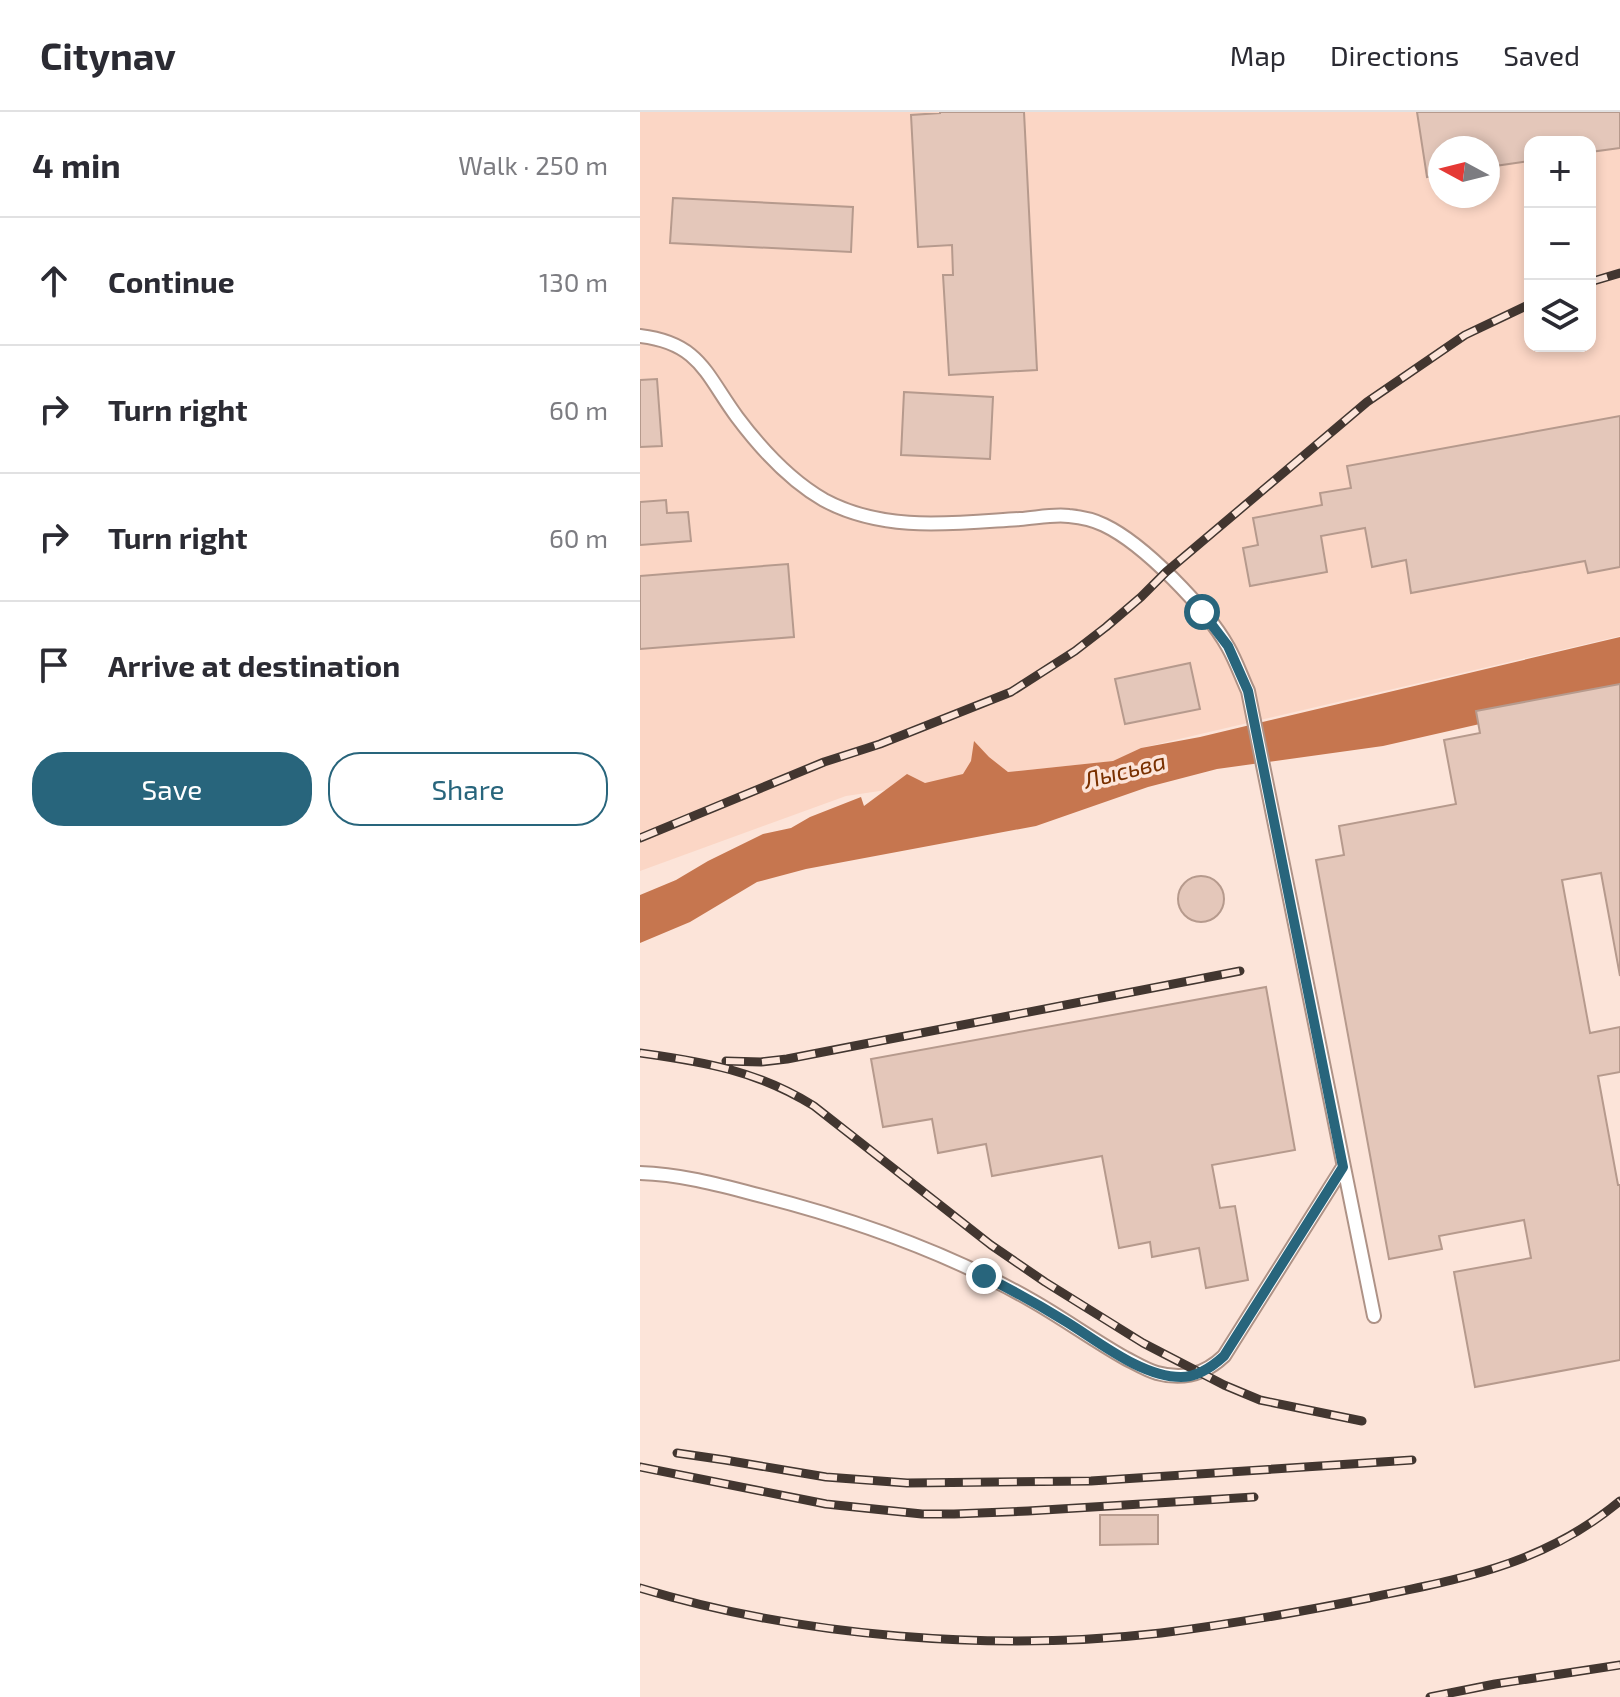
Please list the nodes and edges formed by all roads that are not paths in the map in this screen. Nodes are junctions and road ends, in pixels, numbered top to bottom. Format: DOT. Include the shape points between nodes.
graph roads {
  1 [pos="640,336"];
  2 [pos="1343,1167"];
  3 [pos="640,1173"];
  4 [pos="1374,1316"];
  1 -- 2 [label="lane" via="659,338 692,356 769,457 825,500 893,522 1068,516 1103,524 1166,572 1202,612 1228,646 1248,691"];
  2 -- 3 [label="lane" via="1224,1356 1184,1377 1153,1373 1030,1299 893,1236 753,1193"];
  2 -- 4 [label="lane"];
}
